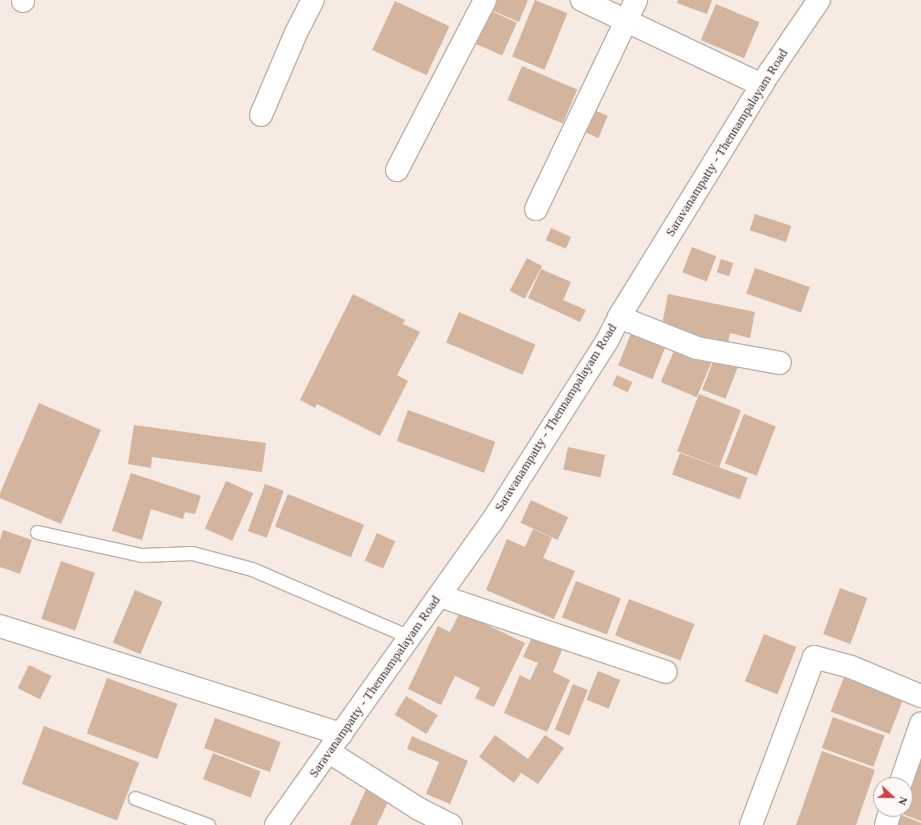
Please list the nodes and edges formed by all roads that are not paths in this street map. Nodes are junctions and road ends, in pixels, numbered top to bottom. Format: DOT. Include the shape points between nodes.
graph roads {
  1 [pos="314,0"];
  2 [pos="485,0"];
  3 [pos="582,0"];
  4 [pos="636,0"];
  5 [pos="819,0"];
  6 [pos="626,21"];
  7 [pos="762,85"];
  8 [pos="261,115"];
  9 [pos="397,170"];
  10 [pos="536,209"];
  11 [pos="619,317"];
  12 [pos="780,363"];
  13 [pos="37,532"];
  14 [pos="440,596"];
  15 [pos="0,626"];
  16 [pos="410,637"];
  17 [pos="666,672"];
  18 [pos="921,696"];
  19 [pos="921,724"];
  20 [pos="342,734"];
  21 [pos="329,752"];
  22 [pos="903,777"];
  23 [pos="135,798"];
  24 [pos="208,825"];
  25 [pos="276,825"];
  26 [pos="450,825"];
  27 [pos="751,825"];
  1 -- 8 [label="street" via="296,33"];
  2 -- 9 [label="street"];
  3 -- 6 [label="street"];
  4 -- 6 [label="street"];
  5 -- 7 [label="street, Saravanampatty - Thennampalayam Road"];
  6 -- 7 [label="street"];
  6 -- 10 [label="street"];
  7 -- 11 [label="street, Saravanampatty - Thennampalayam Road"];
  11 -- 12 [label="street" via="697,348"];
  11 -- 14 [label="street, Saravanampatty - Thennampalayam Road" via="607,341 495,517"];
  13 -- 16 [label="lane" via="142,555 192,553 252,569"];
  14 -- 16 [label="street, Saravanampatty - Thennampalayam Road"];
  14 -- 17 [label="street"];
  15 -- 20 [label="street"];
  16 -- 20 [label="street, Saravanampatty - Thennampalayam Road"];
  18 -- 27 [label="street" via="814,656"];
  19 -- 22 [label="street"];
  20 -- 21 [label="street, Saravanampatty - Thennampalayam Road"];
  21 -- 25 [label="street, Saravanampatty - Thennampalayam Road"];
  21 -- 26 [label="street" via="419,809"];
  23 -- 24 [label="lane"];
}
